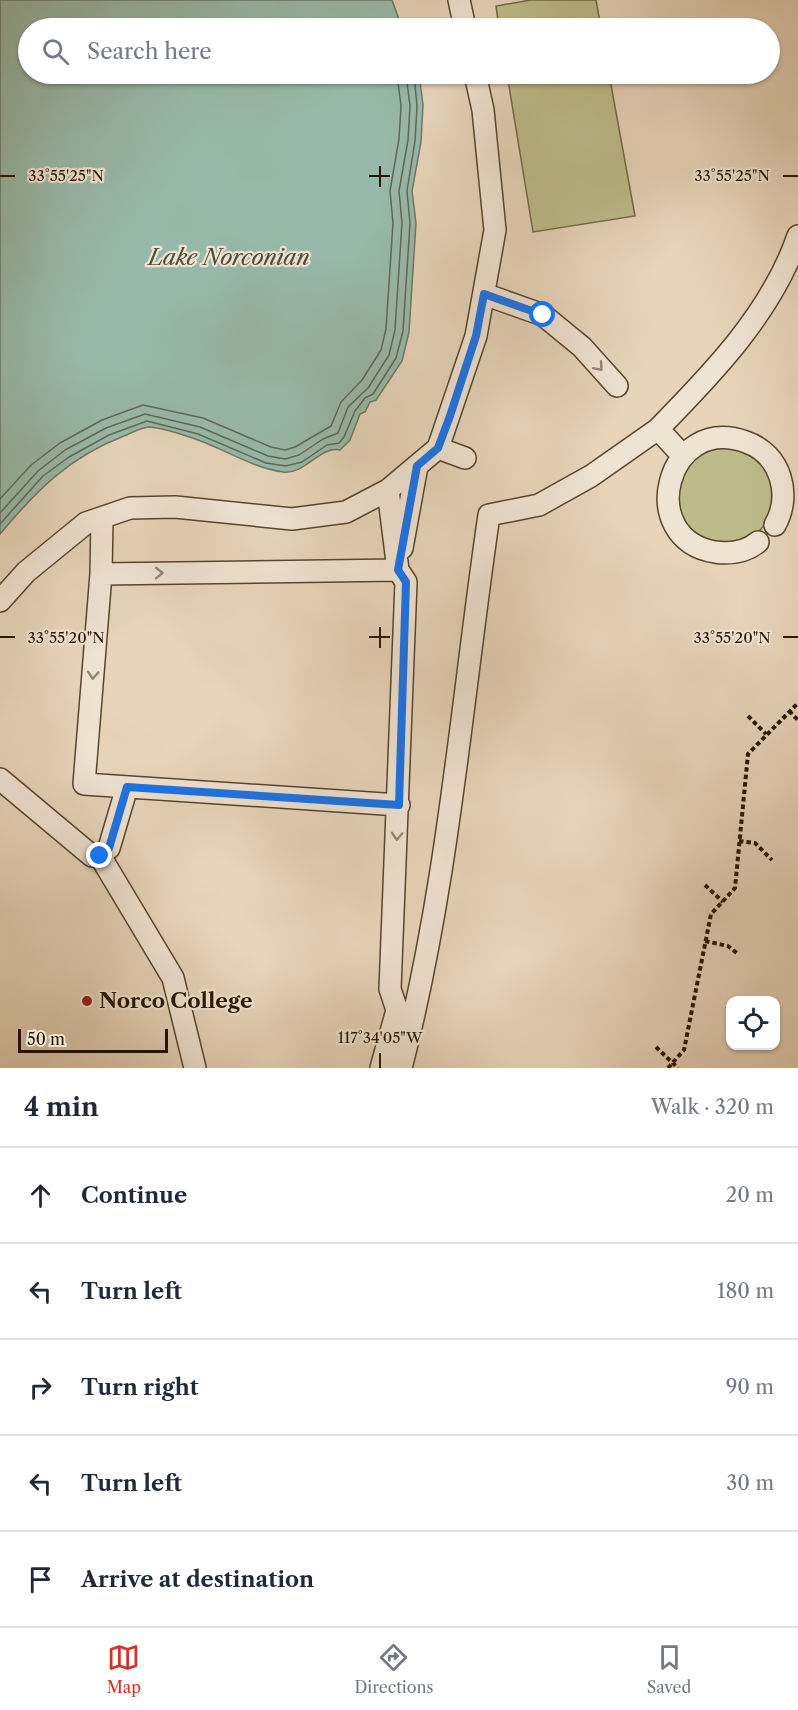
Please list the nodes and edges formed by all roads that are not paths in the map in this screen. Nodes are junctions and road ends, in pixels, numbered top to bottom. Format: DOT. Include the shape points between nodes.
graph roads {
  1 [pos="459,0"];
  2 [pos="463,18"];
  3 [pos="477,84"];
  4 [pos="798,236"];
  5 [pos="484,294"];
  6 [pos="617,386"];
  7 [pos="658,429"];
  8 [pos="438,448"];
  9 [pos="683,456"];
  10 [pos="465,458"];
  11 [pos="417,466"];
  12 [pos="388,490"];
  13 [pos="102,518"];
  14 [pos="776,525"];
  15 [pos="758,542"];
  16 [pos="398,570"];
  17 [pos="101,574"];
  18 [pos="0,601"];
  19 [pos="0,778"];
  20 [pos="127,787"];
  21 [pos="399,805"];
  22 [pos="100,856"];
  23 [pos="195,1068"];
  24 [pos="381,1068"];
  25 [pos="401,1068"];
  1 -- 2 [label="street"];
  3 -- 5 [label="street" via="495,230"];
  4 -- 7 [label="street" via="792,255 741,340"];
  5 -- 6 [label="street, one-way" via="543,315 582,347"];
  5 -- 8 [label="street" via="476,336"];
  7 -- 9 [label="street"];
  7 -- 25 [label="street" via="591,476 539,505 489,514 451,810 421,990"];
  8 -- 10 [label="street"];
  8 -- 11 [label="street"];
  9 -- 14 [label="street" via="708,440 723,438 738,438 764,452 781,477 784,491"];
  9 -- 15 [label="street" via="674,469 668,493 672,518 681,532 693,543 724,553 751,548"];
  11 -- 12 [label="street"];
  11 -- 16 [label="street"];
  12 -- 13 [label="street" via="346,512 292,519 176,507 130,508"];
  12 -- 16 [label="street"];
  13 -- 17 [label="street"];
  13 -- 18 [label="street" via="86,523 26,572"];
  17 -- 16 [label="street, one-way"];
  16 -- 21 [label="street" via="406,582"];
  17 -- 20 [label="street, one-way" via="84,784"];
  19 -- 22 [label="street" via="92,856"];
  20 -- 21 [label="street"];
  20 -- 22 [label="street" via="109,848"];
  21 -- 24 [label="street, one-way" via="390,989 397,1010"];
  22 -- 23 [label="street" via="173,978"];
}
